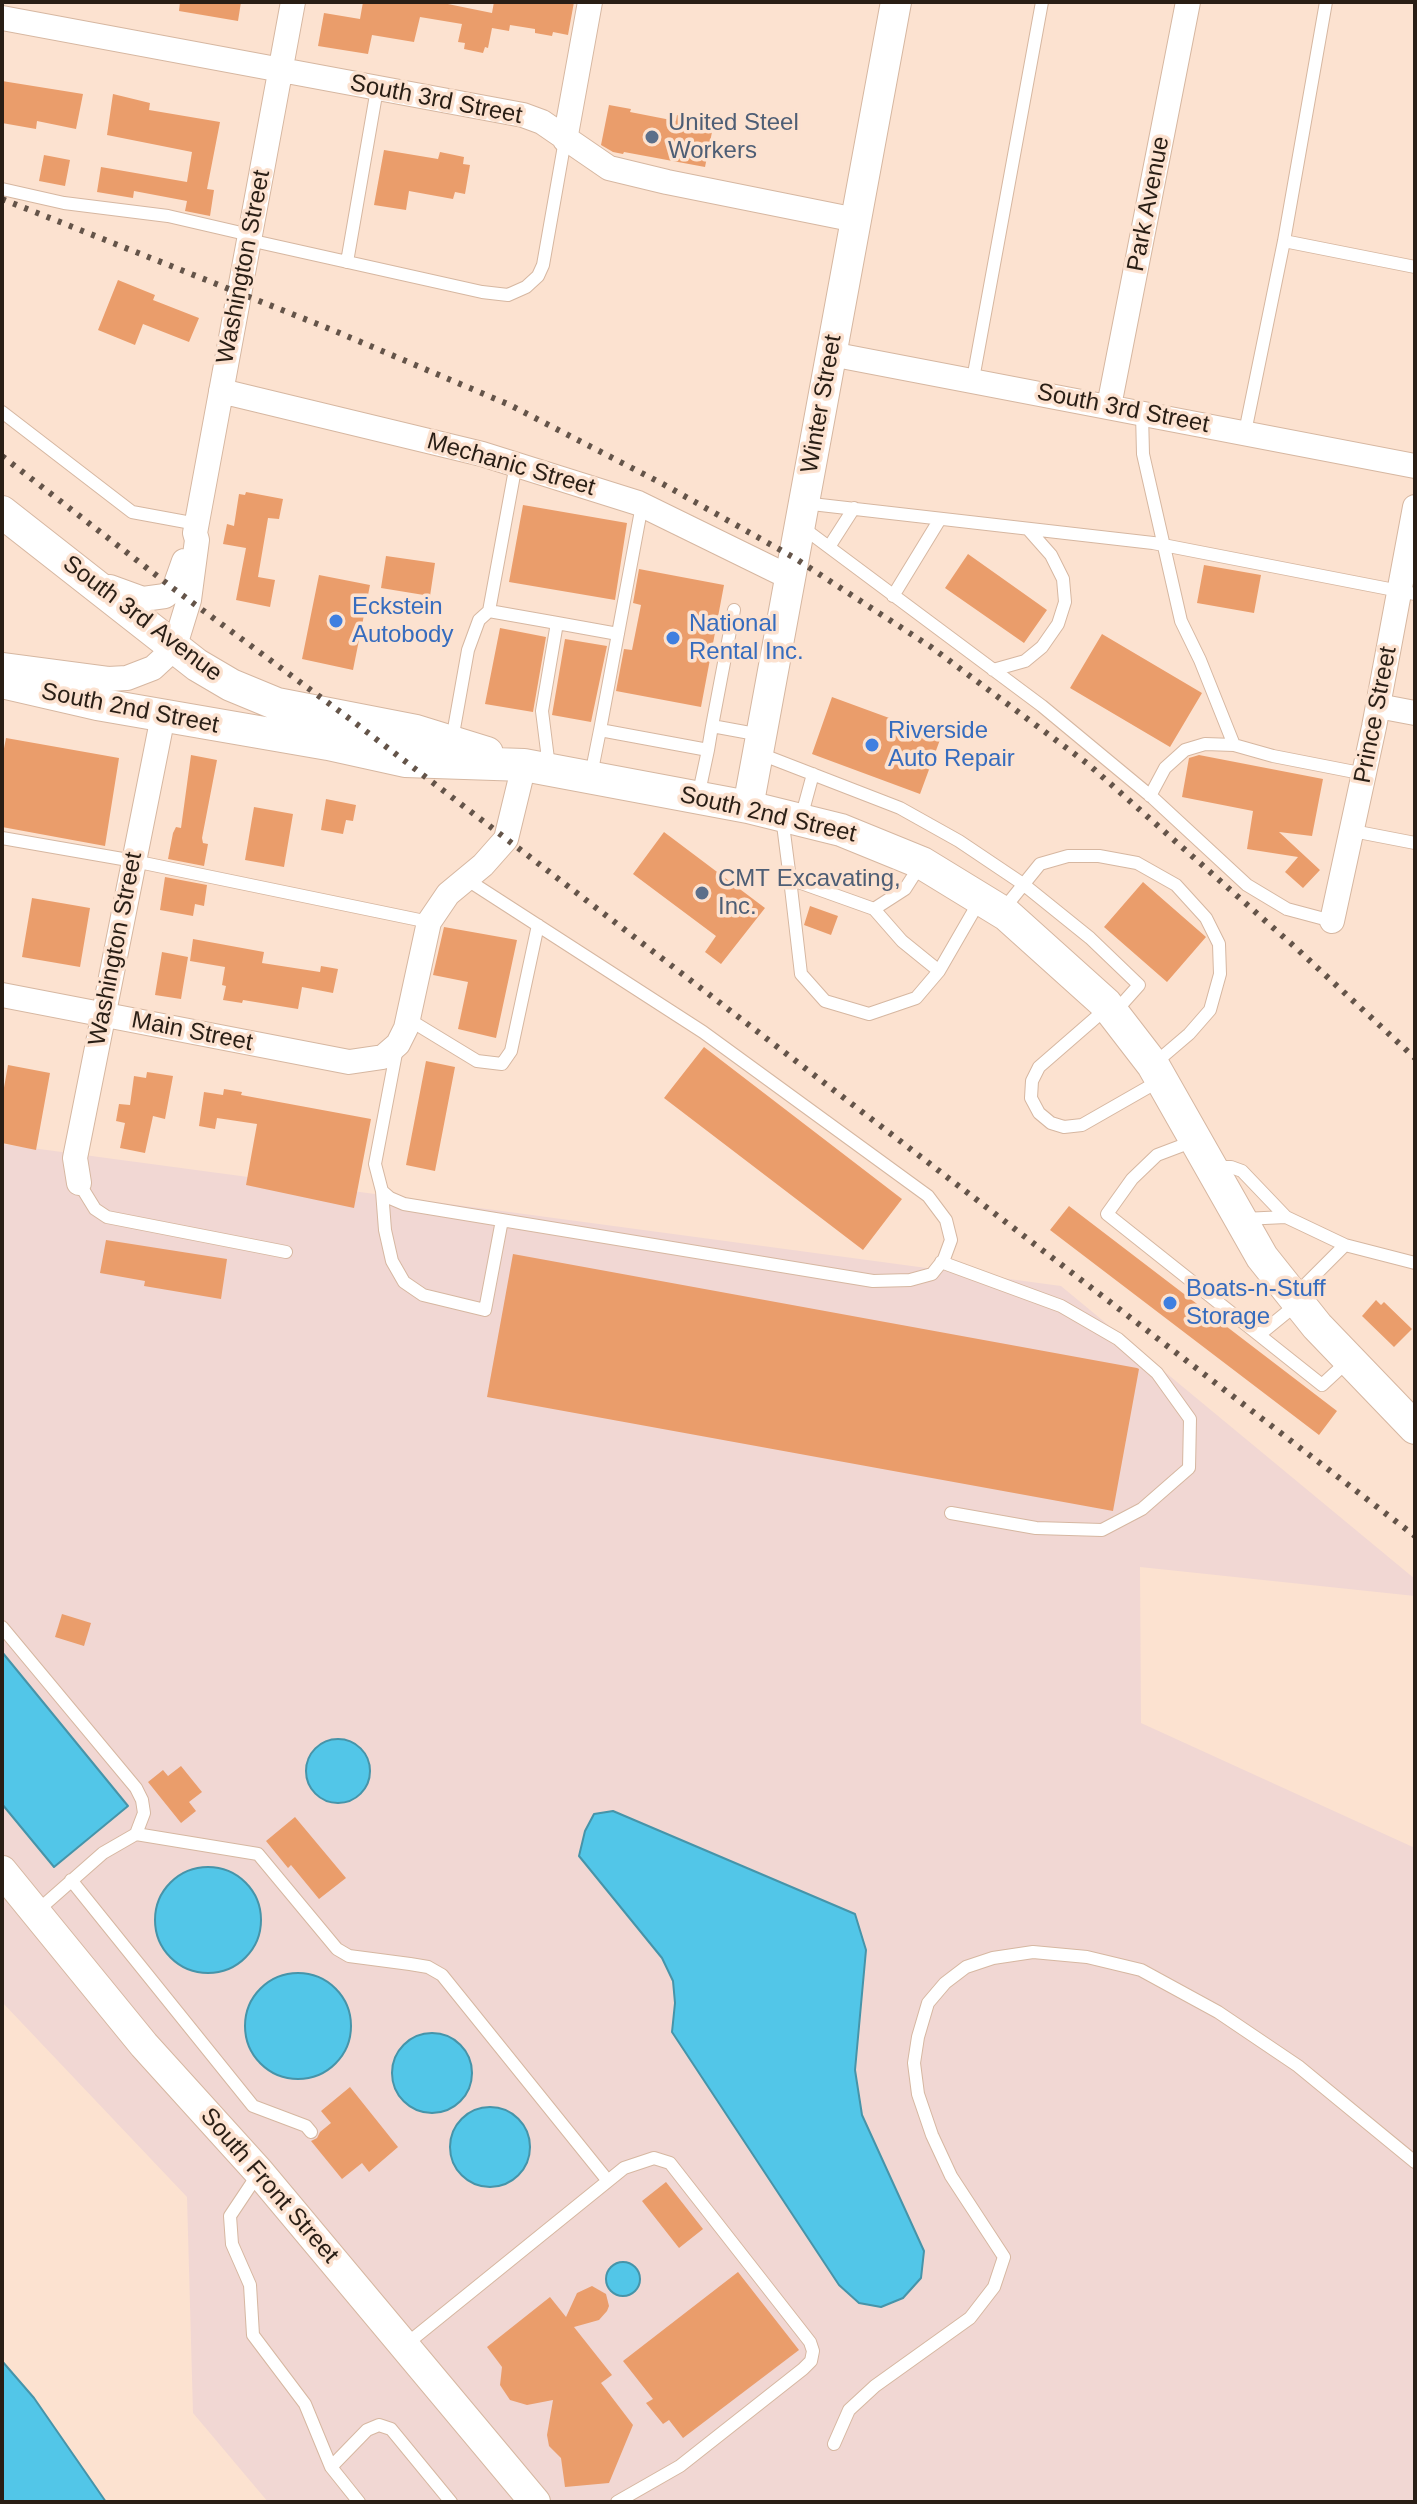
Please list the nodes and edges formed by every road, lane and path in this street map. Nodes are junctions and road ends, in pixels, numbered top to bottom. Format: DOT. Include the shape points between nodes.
graph roads {
  1 [pos="293,2"];
  2 [pos="590,2"];
  3 [pos="896,2"];
  4 [pos="1042,2"];
  5 [pos="1188,2"];
  6 [pos="1326,2"];
  7 [pos="2,18"];
  8 [pos="281,72"];
  9 [pos="377,89"];
  10 [pos="565,140"];
  11 [pos="2,189"];
  12 [pos="856,220"];
  13 [pos="249,237"];
  14 [pos="1284,241"];
  15 [pos="347,262"];
  16 [pos="1415,267"];
  17 [pos="831,354"];
  18 [pos="973,379"];
  19 [pos="221,391"];
  20 [pos="1109,406"];
  21 [pos="2,412"];
  22 [pos="1142,413"];
  23 [pos="1245,432"];
  24 [pos="516,464"];
  25 [pos="1415,466"];
  26 [pos="642,505"];
  27 [pos="1415,507"];
  28 [pos="854,508"];
  29 [pos="2,512"];
  30 [pos="801,514"];
  31 [pos="940,519"];
  32 [pos="196,528"];
  33 [pos="1028,529"];
  34 [pos="1165,546"];
  35 [pos="829,547"];
  36 [pos="73,568"];
  37 [pos="789,577"];
  38 [pos="1407,593"];
  39 [pos="893,596"];
  40 [pos="734,610"];
  41 [pos="489,611"];
  42 [pos="557,623"];
  43 [pos="618,634"];
  44 [pos="173,646"];
  45 [pos="2,665"];
  46 [pos="993,670"];
  47 [pos="2,682"];
  48 [pos="1378,706"];
  49 [pos="1415,713"];
  50 [pos="163,716"];
  51 [pos="712,726"];
  52 [pos="600,730"];
  53 [pos="759,744"];
  54 [pos="1234,745"];
  55 [pos="708,750"];
  56 [pos="450,752"];
  57 [pos="536,768"];
  58 [pos="813,774"];
  59 [pos="1365,774"];
  60 [pos="591,778"];
  61 [pos="1150,796"];
  62 [pos="698,797"];
  63 [pos="748,807"];
  64 [pos="792,817"];
  65 [pos="1353,831"];
  66 [pos="2,838"];
  67 [pos="1415,843"];
  68 [pos="134,861"];
  69 [pos="922,863"];
  70 [pos="466,879"];
  71 [pos="790,879"];
  72 [pos="1023,884"];
  73 [pos="991,905"];
  74 [pos="874,909"];
  75 [pos="1332,921"];
  76 [pos="429,922"];
  77 [pos="538,925"];
  78 [pos="939,971"];
  79 [pos="2,995"];
  80 [pos="1110,1010"];
  81 [pos="103,1015"];
  82 [pos="408,1019"];
  83 [pos="390,1051"];
  84 [pos="1157,1072"];
  85 [pos="1204,1154"];
  86 [pos="79,1183"];
  87 [pos="382,1191"];
  88 [pos="1286,1217"];
  89 [pos="1240,1219"];
  90 [pos="502,1220"];
  91 [pos="1345,1245"];
  92 [pos="286,1252"];
  93 [pos="941,1262"];
  94 [pos="1415,1263"];
  95 [pos="1295,1300"];
  96 [pos="1259,1335"];
  97 [pos="1349,1360"];
  98 [pos="1415,1428"];
  99 [pos="951,1513"];
  100 [pos="2,1627"];
  101 [pos="136,1834"];
  102 [pos="2,1871"];
  103 [pos="71,1880"];
  104 [pos="35,1912"];
  105 [pos="311,2132"];
  106 [pos="1415,2162"];
  107 [pos="259,2172"];
  108 [pos="608,2181"];
  109 [pos="404,2346"];
  110 [pos="834,2444"];
  111 [pos="331,2467"];
  112 [pos="359,2502"];
  113 [pos="451,2502"];
  114 [pos="535,2502"];
  115 [pos="617,2502"];
  1 -- 8 [label="street, Washington Street"];
  2 -- 10 [label="street"];
  3 -- 12 [label="street, Winter Street"];
  4 -- 18 [label="lane"];
  5 -- 20 [label="street, Park Avenue"];
  6 -- 14 [label="lane"];
  7 -- 8 [label="street, South 3rd Street"];
  8 -- 9 [label="street, South 3rd Street"];
  8 -- 13 [label="street, Washington Street"];
  9 -- 10 [label="street, South 3rd Street" via="523,115"];
  9 -- 15 [label="lane"];
  10 -- 12 [label="street, South 3rd Street" via="623,172"];
  10 -- 15 [label="lane" via="543,265 526,287 508,295 482,292"];
  11 -- 13 [label="lane" via="168,216"];
  12 -- 17 [label="street, Winter Street"];
  13 -- 15 [label="lane"];
  13 -- 19 [label="street, Washington Street"];
  14 -- 16 [label="lane"];
  14 -- 23 [label="lane"];
  17 -- 18 [label="street, South 3rd Street"];
  17 -- 30 [label="street, Winter Street"];
  18 -- 20 [label="street, South 3rd Street"];
  19 -- 24 [label="street, Mechanic Street"];
  19 -- 32 [label="street, Washington Street"];
  20 -- 22 [label="street, South 3rd Street"];
  21 -- 32 [label="lane" via="132,512"];
  22 -- 23 [label="street, South 3rd Street"];
  22 -- 34 [label="lane" via="1143,454"];
  23 -- 25 [label="street, South 3rd Street"];
  24 -- 26 [label="street, Mechanic Street"];
  24 -- 41 [label="lane"];
  26 -- 37 [label="street, Mechanic Street"];
  26 -- 43 [label="lane"];
  27 -- 38 [label="street, Prince Street"];
  28 -- 30 [label="lane"];
  28 -- 31 [label="lane"];
  28 -- 35 [label="lane"];
  29 -- 36 [label="main road, South 3rd Avenue"];
  30 -- 35 [label="lane"];
  30 -- 37 [label="street, Winter Street"];
  31 -- 33 [label="lane"];
  31 -- 39 [label="lane"];
  32 -- 36 [label="street, Washington Street" via="174,589 165,596 133,597"];
  32 -- 44 [label="street, Washington Street" via="187,609"];
  33 -- 34 [label="lane"];
  33 -- 46 [label="lane" via="1051,555 1063,579 1065,602 1042,647 1025,661"];
  34 -- 38 [label="lane"];
  34 -- 54 [label="lane" via="1181,621"];
  35 -- 39 [label="lane"];
  36 -- 44 [label="main road, South 3rd Avenue"];
  37 -- 53 [label="street, Winter Street"];
  38 -- 48 [label="street, Prince Street"];
  39 -- 46 [label="lane"];
  40 -- 51 [label="lane"];
  41 -- 42 [label="lane"];
  41 -- 56 [label="lane" via="479,620 468,650"];
  42 -- 43 [label="lane"];
  42 -- 57 [label="lane"];
  43 -- 52 [label="lane"];
  44 -- 45 [label="street, Washington Street" via="153,668 127,678"];
  44 -- 56 [label="main road, South 3rd Avenue" via="216,677 261,699 416,731"];
  46 -- 61 [label="lane"];
  47 -- 50 [label="main road, South 2nd Street"];
  48 -- 49 [label="street"];
  48 -- 59 [label="street, Prince Street"];
  50 -- 56 [label="main road, South 2nd Street" via="405,761"];
  50 -- 68 [label="street, Washington Street"];
  51 -- 53 [label="lane"];
  51 -- 55 [label="lane"];
  52 -- 55 [label="lane"];
  52 -- 60 [label="lane"];
  53 -- 58 [label="lane"];
  53 -- 63 [label="street, Winter Street"];
  54 -- 59 [label="lane"];
  54 -- 61 [label="lane" via="1185,750 1165,768"];
  55 -- 62 [label="lane"];
  56 -- 57 [label="main road, South 3rd Avenue"];
  57 -- 60 [label="main road, South 2nd Street"];
  57 -- 70 [label="street" via="506,839"];
  58 -- 64 [label="lane"];
  58 -- 72 [label="lane" via="900,808"];
  59 -- 65 [label="street, Prince Street"];
  60 -- 62 [label="main road, South 2nd Street"];
  61 -- 75 [label="lane" via="1247,885 1287,909"];
  62 -- 63 [label="main road, South 2nd Street"];
  63 -- 64 [label="main road, South 2nd Street"];
  64 -- 69 [label="main road, South 2nd Street"];
  64 -- 71 [label="lane"];
  65 -- 67 [label="lane"];
  65 -- 75 [label="street, Prince Street"];
  66 -- 68 [label="lane"];
  68 -- 76 [label="lane"];
  68 -- 81 [label="street, Washington Street"];
  69 -- 73 [label="main road, South 2nd Street"];
  69 -- 74 [label="lane" via="905,889"];
  70 -- 76 [label="street"];
  70 -- 77 [label="lane"];
  71 -- 74 [label="lane"];
  71 -- 78 [label="lane" via="801,974 825,1001 869,1014 916,998"];
  72 -- 73 [label="lane"];
  72 -- 80 [label="lane" via="1139,985"];
  72 -- 84 [label="lane" via="1040,864 1068,856 1137,863 1176,885 1206,918 1219,944 1220,974 1210,1010"];
  73 -- 78 [label="lane"];
  73 -- 80 [label="main road, South 2nd Street"];
  74 -- 78 [label="lane"];
  76 -- 82 [label="street"];
  77 -- 82 [label="lane" via="511,1051 502,1064 477,1061"];
  77 -- 93 [label="lane" via="703,1032 928,1196 946,1220 951,1240"];
  79 -- 81 [label="street, Main Street"];
  80 -- 84 [label="main road, South 2nd Street"];
  80 -- 84 [label="lane" via="1039,1067 1031,1098 1039,1113 1064,1127 1082,1125"];
  81 -- 83 [label="street, Main Street" via="349,1062"];
  81 -- 86 [label="street, Washington Street" via="75,1158"];
  82 -- 83 [label="street"];
  83 -- 87 [label="lane" via="375,1164"];
  84 -- 85 [label="main road, South 2nd Street"];
  85 -- 88 [label="lane" via="1242,1171"];
  85 -- 89 [label="main road, South 2nd Street"];
  85 -- 96 [label="lane" via="1157,1155 1107,1214"];
  86 -- 92 [label="lane" via="95,1209 107,1217"];
  87 -- 90 [label="lane" via="404,1204"];
  87 -- 90 [label="lane" via="392,1261 404,1282 423,1295 451,1303 485,1310"];
  88 -- 89 [label="lane"];
  88 -- 91 [label="lane"];
  89 -- 95 [label="main road, South 2nd Street"];
  90 -- 93 [label="lane" via="873,1281 932,1274"];
  91 -- 94 [label="lane"];
  91 -- 95 [label="lane"];
  93 -- 99 [label="lane" via="1061,1306 1118,1339 1157,1373 1190,1419 1189,1468 1142,1509 1102,1530 1036,1528"];
  95 -- 96 [label="lane"];
  95 -- 97 [label="main road, South 2nd Street"];
  96 -- 97 [label="lane" via="1322,1385"];
  97 -- 98 [label="main road, South 2nd Street"];
  100 -- 101 [label="lane" via="136,1788 144,1813"];
  101 -- 103 [label="lane"];
  101 -- 108 [label="lane" via="258,1854 337,1949 349,1956 428,1967 442,1975"];
  102 -- 104 [label="street, South Front Street"];
  103 -- 104 [label="lane"];
  103 -- 105 [label="lane" via="253,2106"];
  104 -- 107 [label="street, South Front Street" via="144,2045"];
  106 -- 110 [label="lane" via="1298,2066 1218,2012 1141,1970 1033,1952 966,1967 928,2003 914,2063 918,2094 951,2176 1004,2257 994,2287 970,2318 849,2410"];
  107 -- 109 [label="street, South Front Street"];
  107 -- 111 [label="lane" via="230,2216 232,2244 250,2285 253,2335 305,2404"];
  108 -- 109 [label="lane"];
  108 -- 115 [label="lane" via="640,2161 670,2163 813,2351 803,2369 680,2466"];
  109 -- 114 [label="street, South Front Street"];
  111 -- 112 [label="lane"];
  111 -- 113 [label="lane" via="367,2430 379,2425 391,2429"];
}
